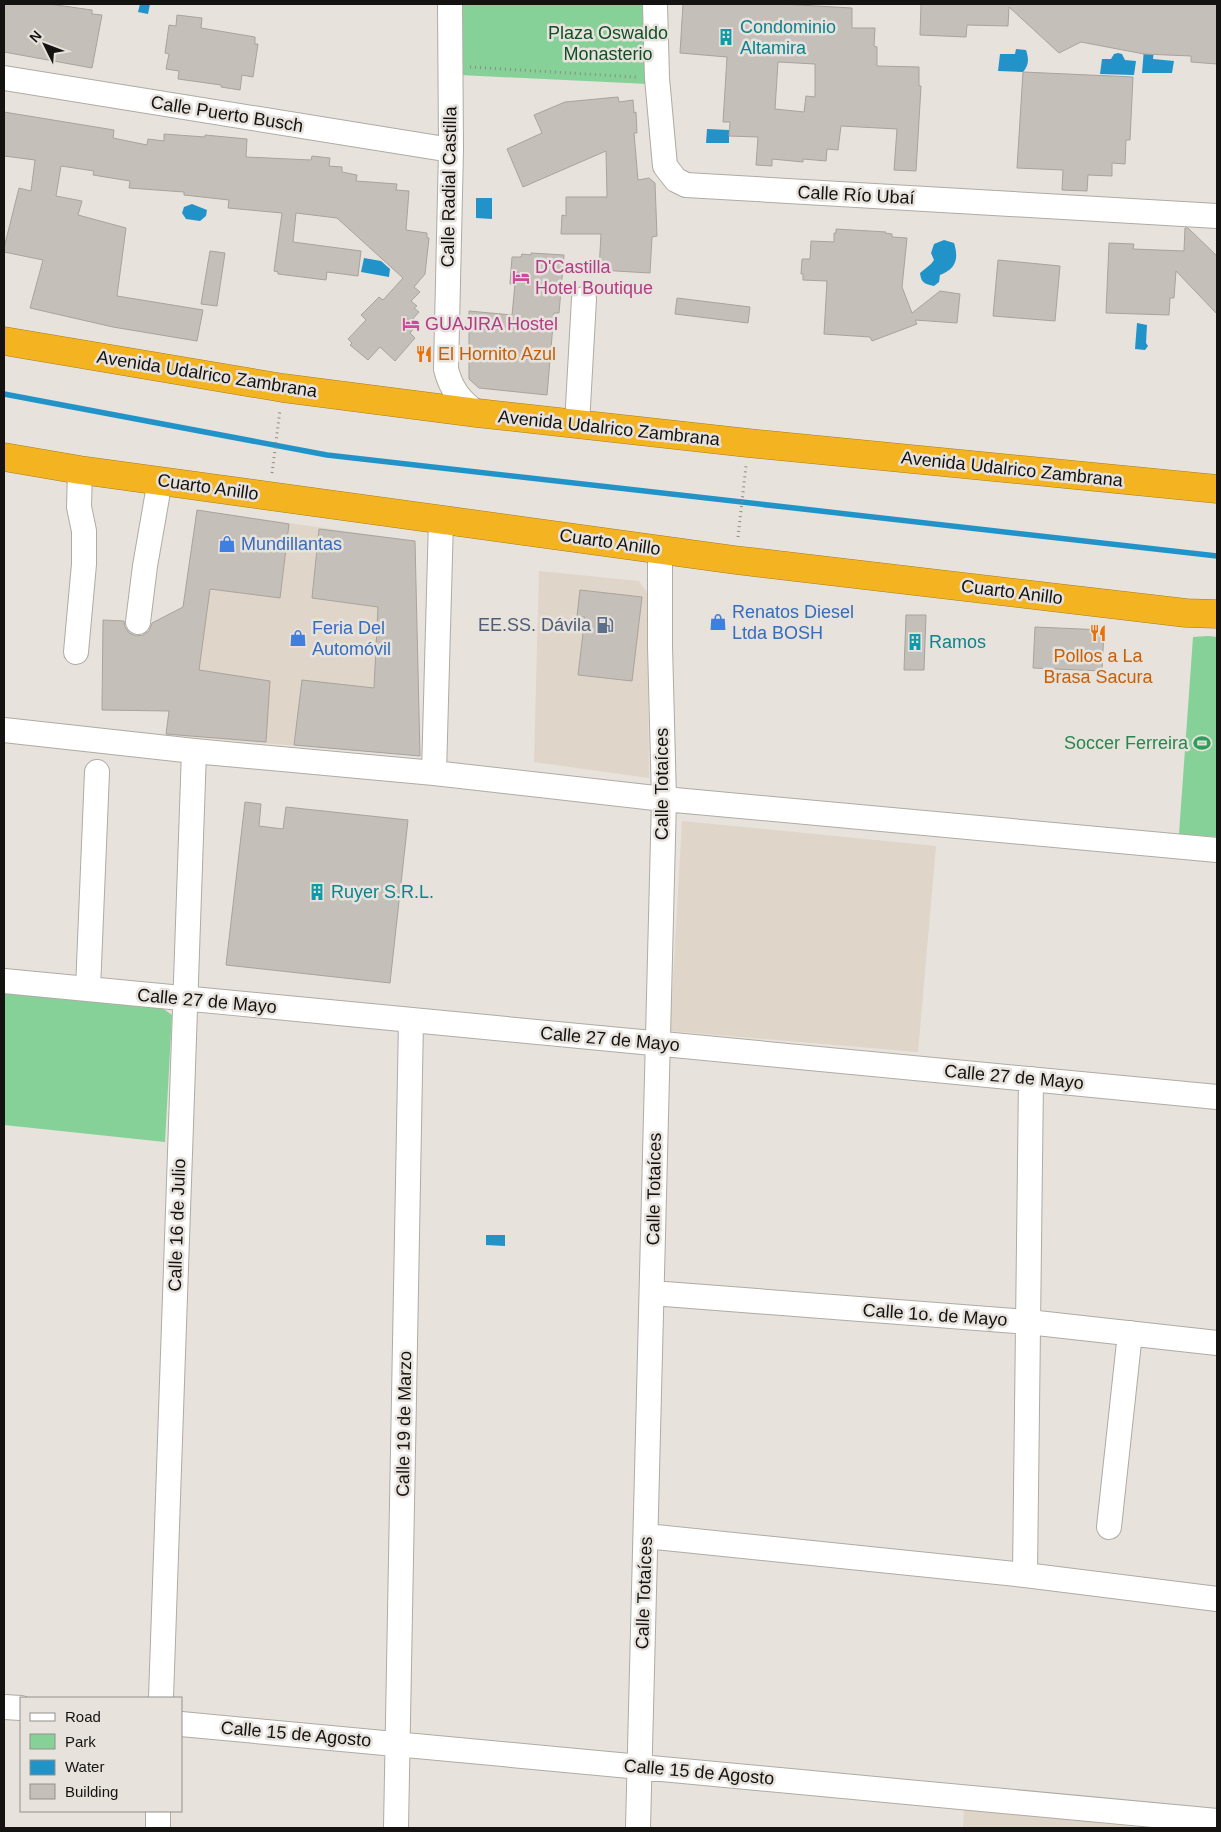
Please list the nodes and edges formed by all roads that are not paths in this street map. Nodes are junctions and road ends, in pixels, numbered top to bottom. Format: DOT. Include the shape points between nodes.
graph roads {
  1 [pos="450,4"];
  2 [pos="655,4"];
  3 [pos="4,78"];
  4 [pos="451,150"];
  5 [pos="1217,216"];
  6 [pos="584,299"];
  7 [pos="4,340"];
  8 [pos="446,369"];
  9 [pos="417,405"];
  10 [pos="477,413"];
  11 [pos="577,424"];
  12 [pos="4,457"];
  13 [pos="80,470"];
  14 [pos="160,480"];
  15 [pos="1217,489"];
  16 [pos="442,520"];
  17 [pos="660,549"];
  18 [pos="1217,614"];
  19 [pos="138,622"];
  20 [pos="76,652"];
  21 [pos="4,730"];
  22 [pos="194,751"];
  23 [pos="97,772"];
  24 [pos="434,773"];
  25 [pos="664,799"];
  26 [pos="1217,850"];
  27 [pos="4,981"];
  28 [pos="88,989"];
  29 [pos="184,998"];
  30 [pos="411,1020"];
  31 [pos="657,1043"];
  32 [pos="1031,1079"];
  33 [pos="1217,1097"];
  34 [pos="652,1293"];
  35 [pos="1028,1322"];
  36 [pos="1130,1333"];
  37 [pos="1217,1343"];
  38 [pos="1109,1527"];
  39 [pos="646,1536"];
  40 [pos="1025,1575"];
  41 [pos="1217,1599"];
  42 [pos="161,1697"];
  43 [pos="4,1707"];
  44 [pos="20,1708"];
  45 [pos="182,1724"];
  46 [pos="398,1744"];
  47 [pos="639,1767"];
  48 [pos="158,1812"];
  49 [pos="1217,1821"];
  50 [pos="158,1828"];
  51 [pos="396,1828"];
  52 [pos="638,1828"];
  1 -- 4 [label="street, Calle Radial Castilla"];
  2 -- 5 [label="street, Calle Río Ubaí" via="657,78 665,166 676,180 686,185"];
  3 -- 4 [label="street, Calle Puerto Busch"];
  4 -- 8 [label="street, Calle Radial Castilla"];
  6 -- 11 [label="street"];
  7 -- 9 [label="highway, Avenida Udalrico Zambrana" via="283,388"];
  8 -- 9 [label="street, Calle Radial Castilla" via="435,390"];
  8 -- 10 [label="street, Calle Radial Castilla" via="456,395"];
  9 -- 10 [label="highway, Avenida Udalrico Zambrana"];
  10 -- 11 [label="highway, Avenida Udalrico Zambrana"];
  11 -- 15 [label="highway, Avenida Udalrico Zambrana"];
  12 -- 13 [label="highway, Cuarto Anillo"];
  13 -- 14 [label="highway, Cuarto Anillo"];
  13 -- 20 [label="street" via="79,507 84,531 84,564"];
  14 -- 16 [label="highway, Cuarto Anillo"];
  14 -- 19 [label="street"];
  16 -- 17 [label="highway, Cuarto Anillo"];
  16 -- 24 [label="street"];
  17 -- 18 [label="highway, Cuarto Anillo" via="1176,612"];
  17 -- 25 [label="street, Calle Totaíces"];
  21 -- 22 [label="street"];
  22 -- 24 [label="street"];
  22 -- 29 [label="street, Calle 16 de Julio"];
  23 -- 28 [label="street"];
  24 -- 25 [label="street"];
  25 -- 26 [label="street"];
  25 -- 31 [label="street, Calle Totaíces"];
  27 -- 28 [label="street, Calle 27 de Mayo"];
  28 -- 29 [label="street, Calle 27 de Mayo"];
  29 -- 30 [label="street, Calle 27 de Mayo"];
  29 -- 42 [label="street, Calle 16 de Julio"];
  30 -- 31 [label="street, Calle 27 de Mayo"];
  30 -- 46 [label="street, Calle 19 de Marzo"];
  31 -- 32 [label="street, Calle 27 de Mayo"];
  31 -- 34 [label="street, Calle Totaíces"];
  32 -- 33 [label="street, Calle 27 de Mayo"];
  32 -- 35 [label="street"];
  34 -- 35 [label="street, Calle 1o. de Mayo"];
  34 -- 39 [label="street, Calle Totaíces"];
  35 -- 36 [label="street, Calle 1o. de Mayo"];
  35 -- 40 [label="street"];
  36 -- 37 [label="street, Calle 1o. de Mayo"];
  36 -- 38 [label="street"];
  39 -- 40 [label="street"];
  39 -- 47 [label="street, Calle Totaíces"];
  40 -- 41 [label="street"];
  43 -- 44 [label="street"];
  45 -- 46 [label="street, Calle 15 de Agosto"];
  46 -- 47 [label="street, Calle 15 de Agosto"];
  46 -- 51 [label="street, Calle 19 de Marzo"];
  47 -- 49 [label="street, Calle 15 de Agosto"];
  47 -- 52 [label="street, Calle Totaíces"];
  48 -- 50 [label="street"];
}
